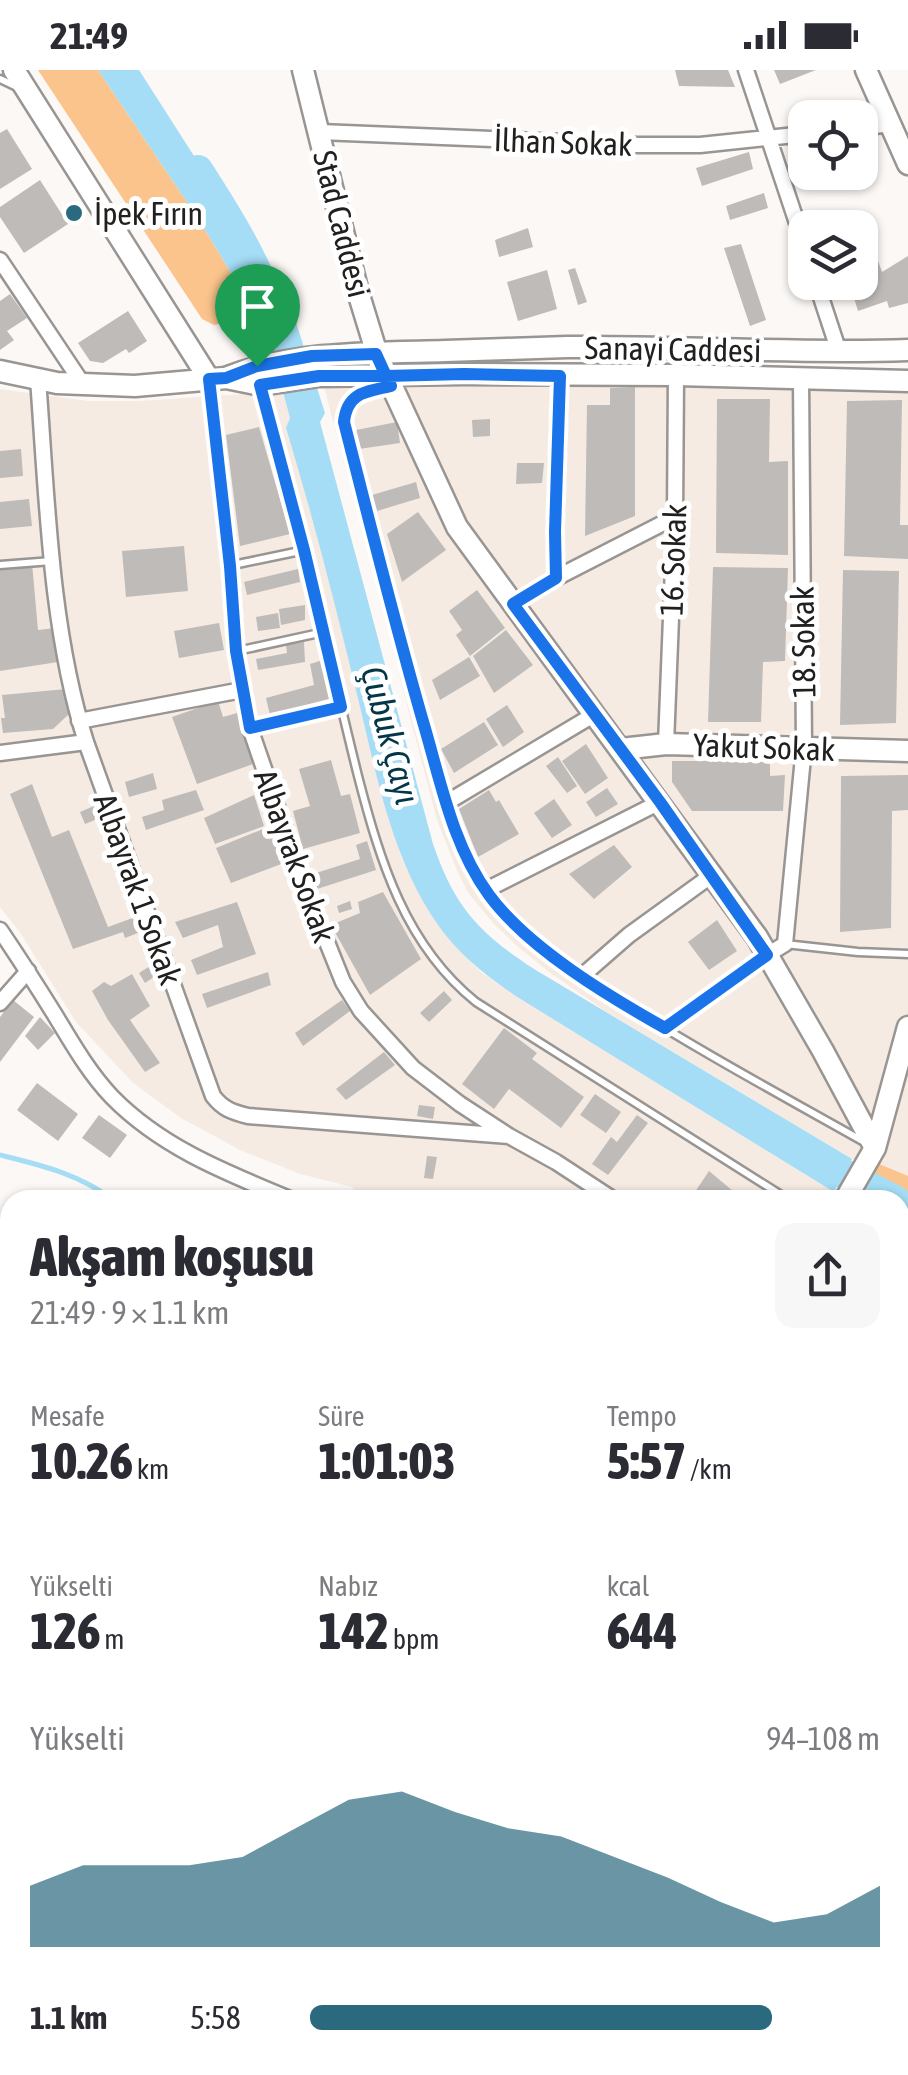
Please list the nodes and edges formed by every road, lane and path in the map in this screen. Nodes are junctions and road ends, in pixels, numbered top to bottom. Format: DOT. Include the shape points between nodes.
graph roads {
  1 [pos="14,70"];
  2 [pos="304,70"];
  3 [pos="746,70"];
  4 [pos="866,70"];
  5 [pos="0,79"];
  6 [pos="28,92"];
  7 [pos="890,124"];
  8 [pos="878,126"];
  9 [pos="320,132"];
  10 [pos="788,136"];
  11 [pos="770,138"];
  12 [pos="908,164"];
  13 [pos="793,210"];
  14 [pos="0,260"];
  15 [pos="822,300"];
  16 [pos="908,350"];
  17 [pos="839,352"];
  18 [pos="376,354"];
  19 [pos="315,366"];
  20 [pos="0,371"];
  21 [pos="676,375"];
  22 [pos="259,376"];
  23 [pos="560,376"];
  24 [pos="218,378"];
  25 [pos="38,379"];
  26 [pos="802,379"];
  27 [pos="388,381"];
  28 [pos="908,381"];
  29 [pos="84,386"];
  30 [pos="675,518"];
  31 [pos="304,550"];
  32 [pos="53,560"];
  33 [pos="0,565"];
  34 [pos="230,566"];
  35 [pos="556,578"];
  36 [pos="513,604"];
  37 [pos="324,632"];
  38 [pos="236,651"];
  39 [pos="242,690"];
  40 [pos="341,707"];
  41 [pos="596,714"];
  42 [pos="79,722"];
  43 [pos="250,728"];
  44 [pos="86,742"];
  45 [pos="666,744"];
  46 [pos="804,748"];
  47 [pos="621,749"];
  48 [pos="0,752"];
  49 [pos="908,752"];
  50 [pos="446,802"];
  51 [pos="660,802"];
  52 [pos="712,874"];
  53 [pos="486,890"];
  54 [pos="0,930"];
  55 [pos="776,949"];
  56 [pos="908,954"];
  57 [pos="28,971"];
  58 [pos="582,976"];
  59 [pos="0,1003"];
  60 [pos="908,1027"];
  61 [pos="665,1028"];
  62 [pos="509,1136"];
  63 [pos="875,1149"];
  64 [pos="268,1190"];
  65 [pos="599,1190"];
  66 [pos="773,1190"];
  67 [pos="851,1190"];
  1 -- 6 [label="street"];
  2 -- 9 [label="street, Stad Caddesi"];
  3 -- 11 [label="street"];
  4 -- 7 [label="street"];
  5 -- 6 [label="lane"];
  6 -- 24 [label="street"];
  7 -- 8 [label="street"];
  7 -- 12 [label="street"];
  9 -- 11 [label="street, İlhan Sokak" via="637,145"];
  9 -- 18 [label="street, Stad Caddesi"];
  10 -- 11 [label="street, İlhan Sokak"];
  11 -- 13 [label="street"];
  14 -- 29 [label="street"];
  15 -- 17 [label="street"];
  16 -- 17 [label="street, Sanayi Caddesi"];
  17 -- 18 [label="street, Sanayi Caddesi" via="568,347"];
  18 -- 19 [label="street, Sanayi Caddesi"];
  18 -- 27 [label="street, Stad Caddesi"];
  19 -- 22 [label="street, Sanayi Caddesi"];
  19 -- 27 [label="street, Sanayi Caddesi"];
  20 -- 25 [label="street, Sanayi Caddesi"];
  21 -- 23 [label="street, Sanayi Caddesi"];
  21 -- 26 [label="street, Sanayi Caddesi"];
  21 -- 30 [label="street, 16. Sokak"];
  22 -- 24 [label="street, Sanayi Caddesi"];
  22 -- 31 [label="lane"];
  23 -- 27 [label="street, Sanayi Caddesi"];
  23 -- 35 [label="street"];
  24 -- 29 [label="street, Sanayi Caddesi"];
  24 -- 34 [label="street, Albayrak Sokak"];
  25 -- 29 [label="street, Sanayi Caddesi"];
  25 -- 32 [label="street, Albayrak 1 Sokak"];
  26 -- 28 [label="street, Sanayi Caddesi"];
  26 -- 46 [label="street, 18. Sokak"];
  27 -- 36 [label="street, Stad Caddesi" via="457,526"];
  27 -- 50 [label="lane" via="354,398 344,422"];
  30 -- 35 [label="street"];
  30 -- 45 [label="street, 16. Sokak"];
  31 -- 34 [label="lane"];
  31 -- 37 [label="lane"];
  32 -- 33 [label="lane"];
  32 -- 42 [label="street, Albayrak 1 Sokak"];
  34 -- 38 [label="street, Albayrak Sokak"];
  35 -- 36 [label="street"];
  36 -- 41 [label="street, Stad Caddesi"];
  37 -- 38 [label="lane"];
  37 -- 40 [label="lane"];
  38 -- 39 [label="street, Albayrak Sokak"];
  39 -- 42 [label="street"];
  39 -- 43 [label="street, Albayrak Sokak"];
  40 -- 43 [label="lane"];
  40 -- 66 [label="lane" via="394,892 456,986"];
  41 -- 47 [label="street, Stad Caddesi"];
  41 -- 50 [label="street"];
  42 -- 44 [label="street, Albayrak 1 Sokak"];
  43 -- 62 [label="street, Albayrak Sokak" via="351,997 413,1068"];
  44 -- 48 [label="street"];
  44 -- 62 [label="street, Albayrak 1 Sokak" via="220,1105 271,1119"];
  45 -- 46 [label="street, Yakut Sokak"];
  45 -- 47 [label="street, Yakut Sokak"];
  46 -- 49 [label="street, Yakut Sokak"];
  46 -- 55 [label="street, 18. Sokak"];
  47 -- 51 [label="street, Stad Caddesi"];
  50 -- 53 [label="lane"];
  51 -- 52 [label="street, Stad Caddesi"];
  51 -- 53 [label="street"];
  52 -- 55 [label="street, Stad Caddesi"];
  52 -- 58 [label="street"];
  53 -- 58 [label="lane" via="514,924"];
  54 -- 57 [label="street"];
  55 -- 56 [label="lane"];
  55 -- 61 [label="lane"];
  55 -- 63 [label="street, Stad Caddesi"];
  57 -- 59 [label="street"];
  57 -- 64 [label="street" via="110,1096 187,1153"];
  58 -- 61 [label="lane"];
  60 -- 63 [label="street"];
  61 -- 63 [label="lane"];
  62 -- 65 [label="street, Albayrak Sokak"];
  63 -- 67 [label="street"];
}
